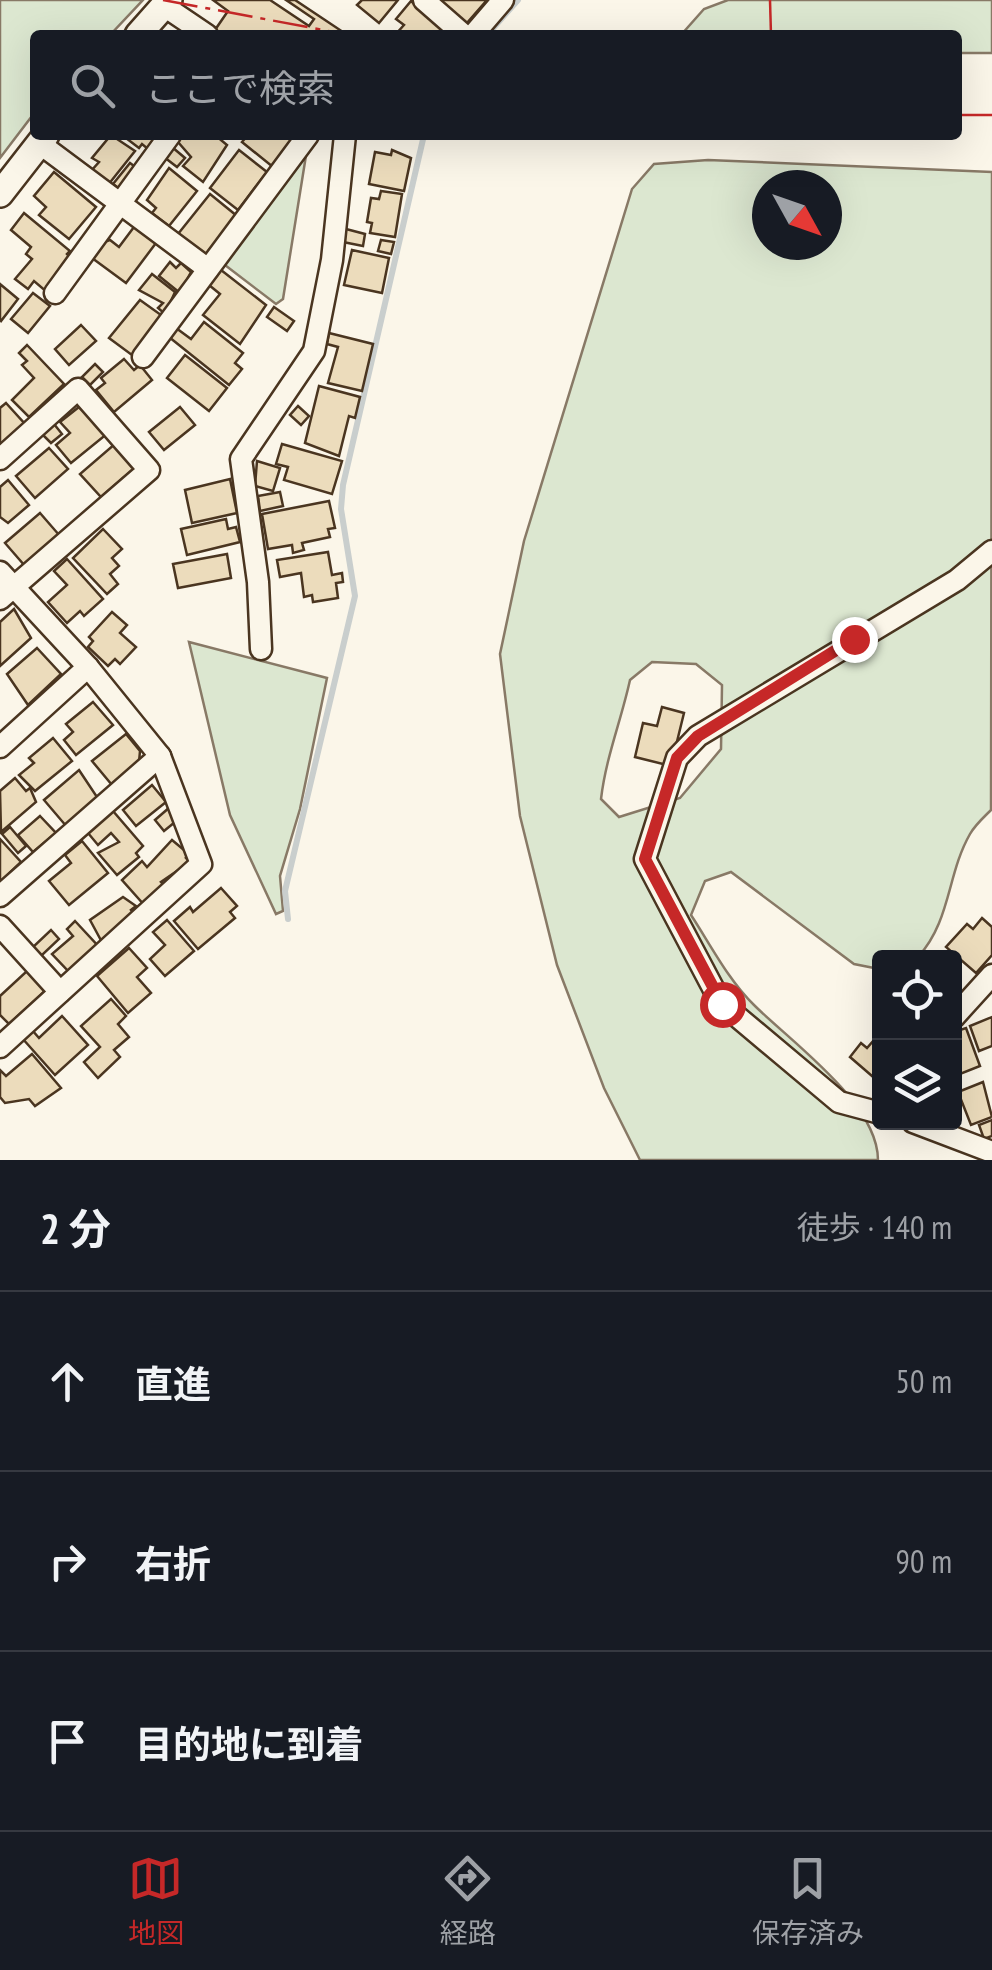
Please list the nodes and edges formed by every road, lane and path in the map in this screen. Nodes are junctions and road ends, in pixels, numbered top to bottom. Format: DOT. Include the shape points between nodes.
graph roads {
  1 [pos="424,0"];
  2 [pos="503,0"];
  3 [pos="167,3"];
  4 [pos="143,30"];
  5 [pos="201,30"];
  6 [pos="458,30"];
  7 [pos="477,30"];
  8 [pos="42,140"];
  9 [pos="44,140"];
  10 [pos="166,140"];
  11 [pos="304,140"];
  12 [pos="344,140"];
  13 [pos="0,194"];
  14 [pos="120,204"];
  15 [pos="208,269"];
  16 [pos="56,294"];
  17 [pos="144,356"];
  18 [pos="0,459"];
  19 [pos="992,551"];
  20 [pos="4,586"];
  21 [pos="260,648"];
  22 [pos="88,668"];
  23 [pos="0,747"];
  24 [pos="160,756"];
  25 [pos="0,896"];
  26 [pos="0,926"];
  27 [pos="992,974"];
  28 [pos="60,992"];
  29 [pos="962,1008"];
  30 [pos="0,1047"];
  31 [pos="872,1111"];
  32 [pos="950,1130"];
  33 [pos="992,1152"];
  1 -- 6 [label="street"];
  2 -- 7 [label="street"];
  3 -- 4 [label="street"];
  3 -- 5 [label="street"];
  8 -- 13 [label="street"];
  9 -- 14 [label="street"];
  10 -- 14 [label="street"];
  11 -- 15 [label="street"];
  12 -- 21 [label="street" via="332,260 314,350 241,459"];
  14 -- 15 [label="street"];
  14 -- 16 [label="street"];
  15 -- 17 [label="street"];
  18 -- 20 [label="street" via="78,389 149,470"];
  19 -- 31 [label="street" via="957,580 698,736 677,758 645,859 722,1004 839,1102"];
  20 -- 22 [label="street"];
  22 -- 23 [label="street"];
  22 -- 24 [label="street"];
  24 -- 25 [label="street"];
  24 -- 28 [label="street" via="202,864"];
  26 -- 28 [label="street"];
  27 -- 29 [label="street"];
  28 -- 30 [label="street"];
  32 -- 33 [label="street"];
}
